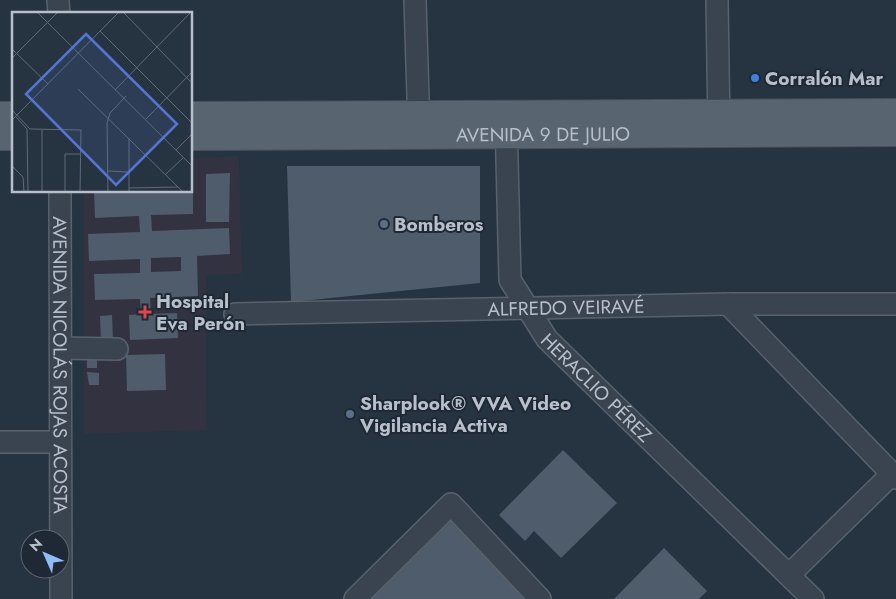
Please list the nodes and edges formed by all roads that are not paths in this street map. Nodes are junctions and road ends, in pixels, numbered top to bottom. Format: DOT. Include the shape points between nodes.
graph roads {
  1 [pos="415,0"];
  2 [pos="716,0"];
  3 [pos="896,113"];
  4 [pos="192,116"];
  5 [pos="719,122"];
  6 [pos="506,124"];
  7 [pos="419,125"];
  8 [pos="896,132"];
  9 [pos="192,136"];
  10 [pos="60,192"];
  11 [pos="728,304"];
  12 [pos="896,304"];
  13 [pos="528,309"];
  14 [pos="235,314"];
  15 [pos="61,348"];
  16 [pos="117,349"];
  17 [pos="0,442"];
  18 [pos="60,442"];
  19 [pos="894,476"];
  20 [pos="789,575"];
  21 [pos="61,599"];
  22 [pos="355,599"];
  23 [pos="540,599"];
  24 [pos="813,599"];
  1 -- 7 [label="street"];
  2 -- 5 [label="street"];
  3 -- 5 [label="main road, AVENIDA 9 DE JULIO"];
  4 -- 7 [label="main road, AVENIDA 9 DE JULIO"];
  5 -- 6 [label="main road, AVENIDA 9 DE JULIO"];
  5 -- 8 [label="main road, AVENIDA 9 DE JULIO"];
  6 -- 7 [label="main road, AVENIDA 9 DE JULIO"];
  6 -- 13 [label="street, HERACLIO PÉREZ" via="510,280"];
  7 -- 9 [label="main road, AVENIDA 9 DE JULIO"];
  10 -- 15 [label="street, AVENIDA NICOLÁS ROJAS ACOSTA"];
  11 -- 12 [label="street, ALFREDO VEIRAVÉ"];
  11 -- 13 [label="street, ALFREDO VEIRAVÉ"];
  11 -- 19 [label="street"];
  13 -- 14 [label="street, ALFREDO VEIRAVÉ"];
  13 -- 20 [label="street, HERACLIO PÉREZ" via="547,340"];
  15 -- 16 [label="street"];
  15 -- 18 [label="street, AVENIDA NICOLÁS ROJAS ACOSTA"];
  17 -- 18 [label="street"];
  18 -- 21 [label="street, AVENIDA NICOLÁS ROJAS ACOSTA"];
  19 -- 20 [label="street"];
  20 -- 24 [label="street, HERACLIO PÉREZ"];
  22 -- 23 [label="street" via="451,504"];
}
